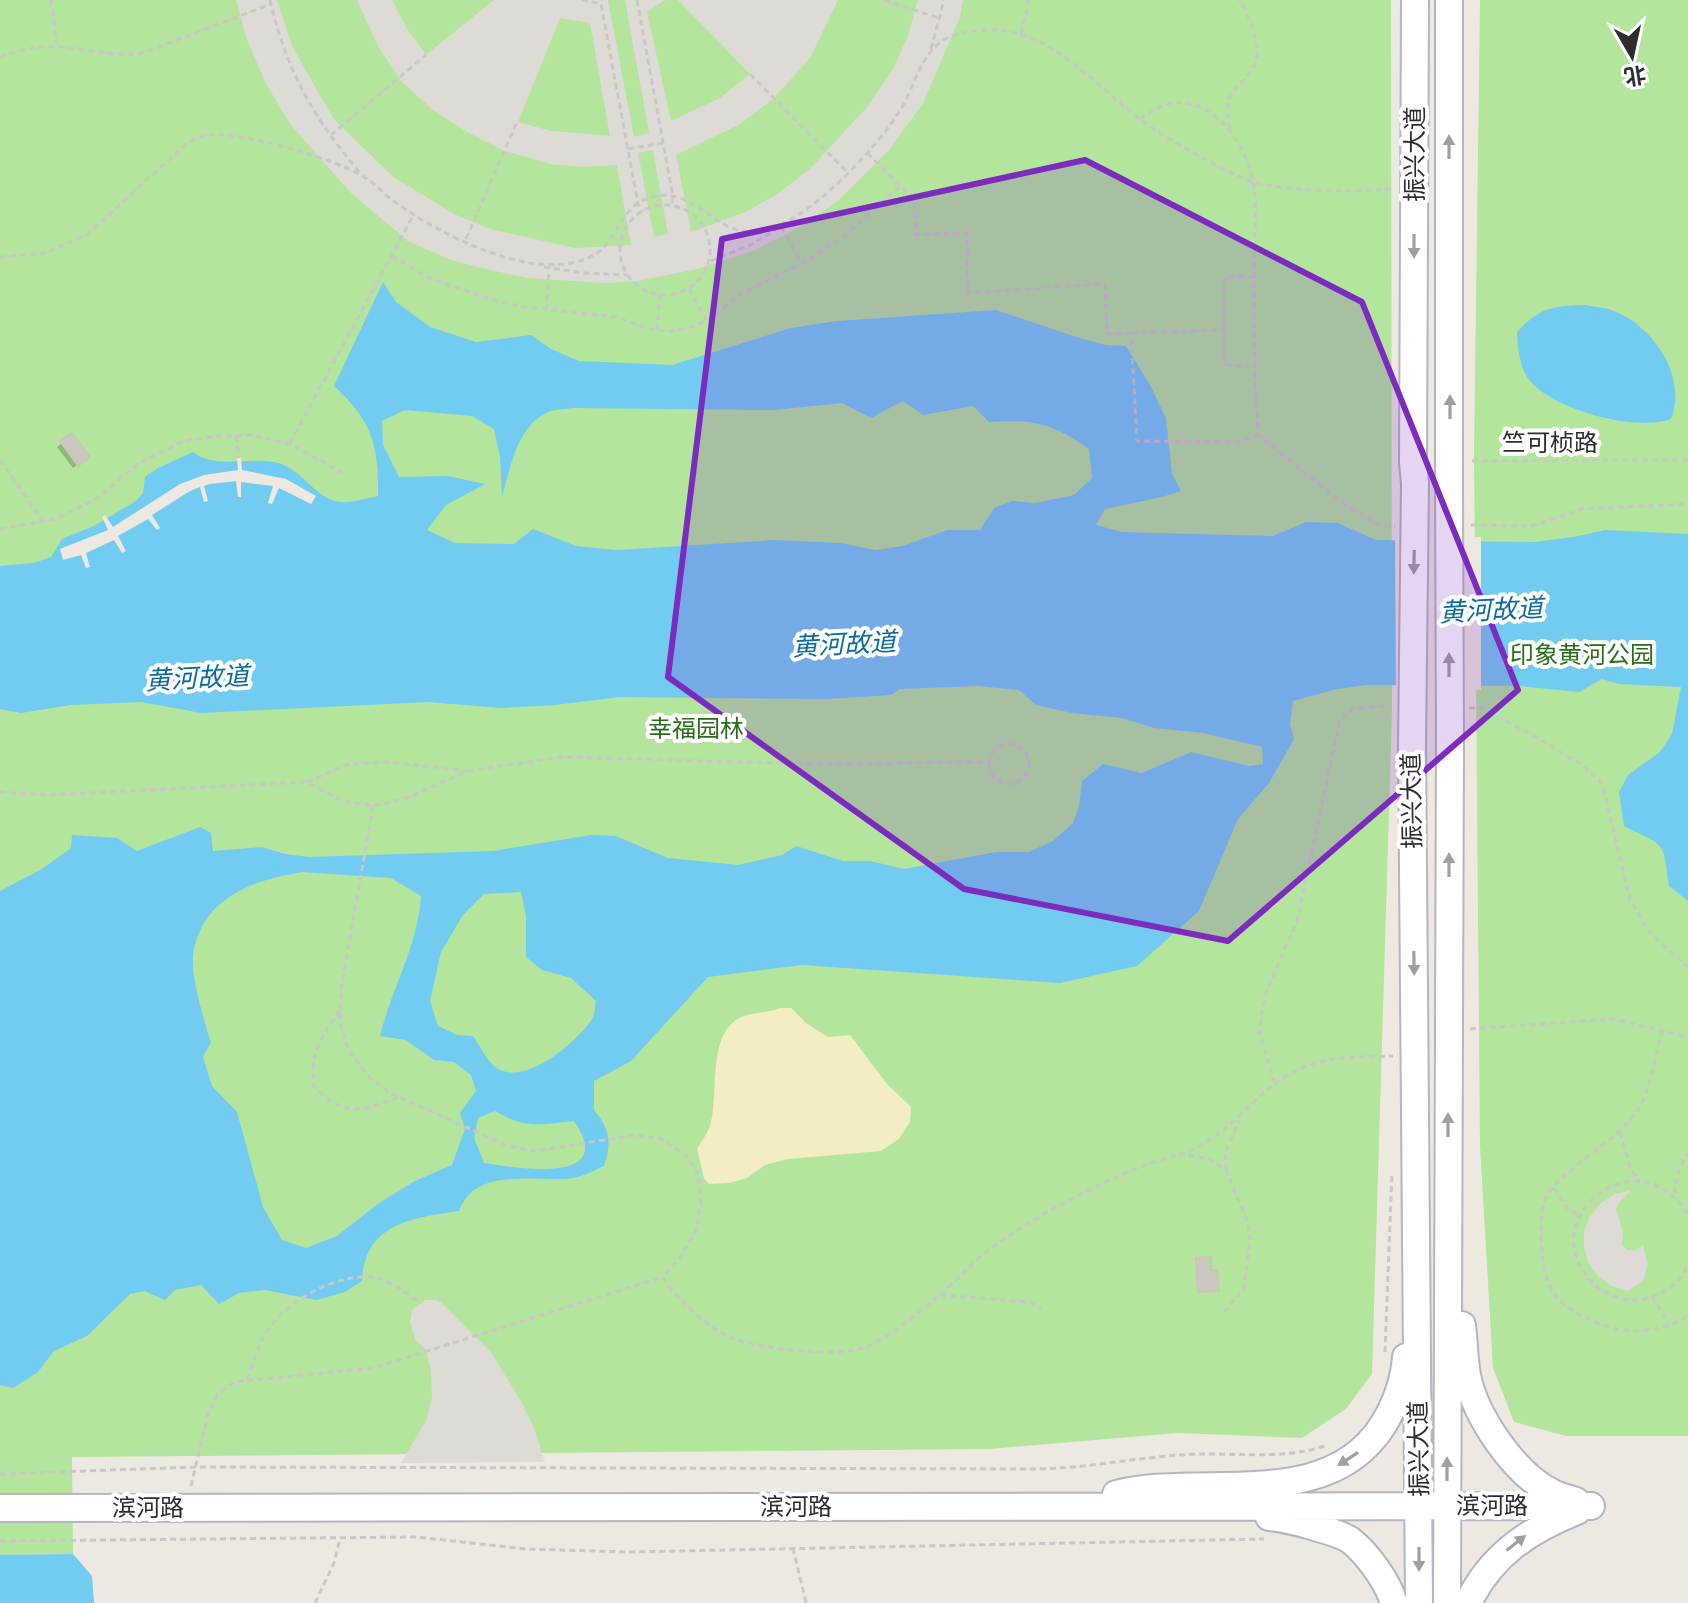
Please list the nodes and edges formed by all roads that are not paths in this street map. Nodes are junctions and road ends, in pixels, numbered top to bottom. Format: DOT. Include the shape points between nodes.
graph roads {
  1 [pos="1415,0"];
  2 [pos="1449,0"];
  3 [pos="1448,1175"];
  4 [pos="1416,1206"];
  5 [pos="1419,1506"];
  6 [pos="1447,1506"];
  7 [pos="1591,1506"];
  8 [pos="1070,1507"];
  9 [pos="0,1508"];
  10 [pos="1394,1603"];
  11 [pos="1419,1603"];
  12 [pos="1447,1603"];
  13 [pos="1468,1603"];
  1 -- 4 [label="main road, 振兴大道, one-way, bridge"];
  3 -- 2 [label="main road, 振兴大道, one-way, bridge"];
  6 -- 3 [label="main road, 振兴大道, one-way"];
  3 -- 7 [label="main road" via="1467,1375 1477,1404 1494,1436 1529,1476 1552,1493"];
  4 -- 5 [label="main road, 振兴大道"];
  4 -- 8 [label="main road, one-way" via="1405,1375 1373,1442 1310,1479 1137,1489"];
  5 -- 6 [label="main road, 滨河路"];
  5 -- 8 [label="main road, 滨河路"];
  5 -- 11 [label="main road, 振兴大道, one-way"];
  6 -- 7 [label="main road, 滨河路"];
  6 -- 12 [label="main road, 振兴大道"];
  13 -- 7 [label="main road, one-way" via="1485,1572 1520,1539"];
  8 -- 9 [label="main road, 滨河路"];
  8 -- 10 [label="main road" via="1282,1518 1349,1539 1371,1563"];
}
